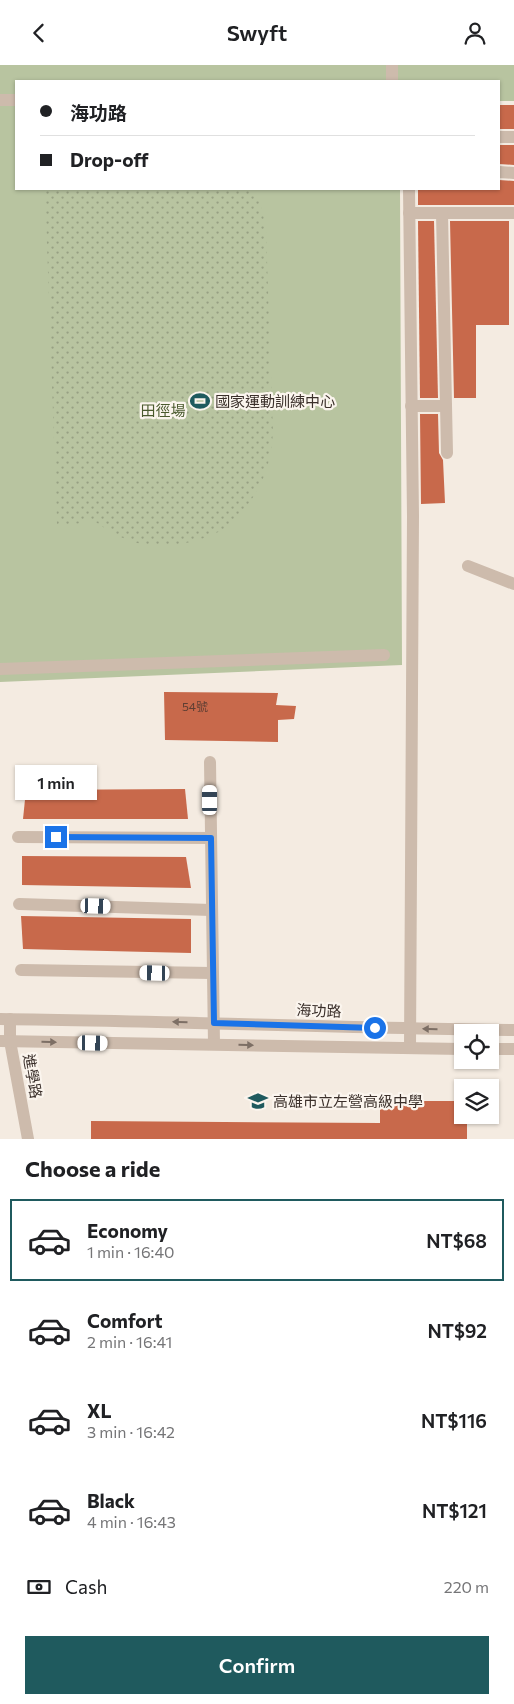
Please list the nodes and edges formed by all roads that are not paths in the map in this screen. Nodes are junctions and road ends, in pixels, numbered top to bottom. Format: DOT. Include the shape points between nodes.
graph roads {
  1 [pos="392,65"];
  2 [pos="392,80"];
  3 [pos="0,100"];
  4 [pos="15,100"];
  5 [pos="500,137"];
  6 [pos="514,137"];
  7 [pos="500,173"];
  8 [pos="514,173"];
  9 [pos="409,190"];
  10 [pos="409,213"];
  11 [pos="442,213"];
  12 [pos="514,213"];
  13 [pos="446,406"];
  14 [pos="412,407"];
  15 [pos="447,453"];
  16 [pos="468,566"];
  17 [pos="514,584"];
  18 [pos="384,655"];
  19 [pos="0,669"];
  20 [pos="210,762"];
  21 [pos="18,837"];
  22 [pos="211,838"];
  23 [pos="19,904"];
  24 [pos="211,910"];
  25 [pos="21,970"];
  26 [pos="212,973"];
  27 [pos="5,1019"];
  28 [pos="214,1023"];
  29 [pos="409,1029"];
  30 [pos="514,1031"];
  31 [pos="5,1041"];
  32 [pos="214,1044"];
  33 [pos="410,1048"];
  34 [pos="454,1049"];
  35 [pos="499,1049"];
  36 [pos="514,1049"];
  37 [pos="28,1139"];
  1 -- 2 [label="street"];
  3 -- 4 [label="street"];
  5 -- 6 [label="street"];
  7 -- 8 [label="street"];
  9 -- 10 [label="street"];
  10 -- 11 [label="street"];
  10 -- 14 [label="street"];
  11 -- 12 [label="street"];
  11 -- 13 [label="street"];
  13 -- 14 [label="street"];
  13 -- 15 [label="street"];
  14 -- 29 [label="street"];
  16 -- 17 [label="street"];
  18 -- 19 [label="street"];
  20 -- 22 [label="street"];
  21 -- 22 [label="street"];
  22 -- 24 [label="street"];
  23 -- 24 [label="street"];
  24 -- 26 [label="street"];
  25 -- 26 [label="street"];
  26 -- 28 [label="street"];
  28 -- 27 [label="street, 海功路, one-way"];
  27 -- 31 [label="street, 進學路"];
  28 -- 29 [label="street, 海功路"];
  28 -- 32 [label="street"];
  30 -- 29 [label="street, 海功路, one-way"];
  29 -- 33 [label="street"];
  31 -- 32 [label="street, one-way"];
  31 -- 37 [label="street, 進學路"];
  32 -- 33 [label="street, one-way"];
  33 -- 34 [label="street"];
  35 -- 36 [label="street"];
}
